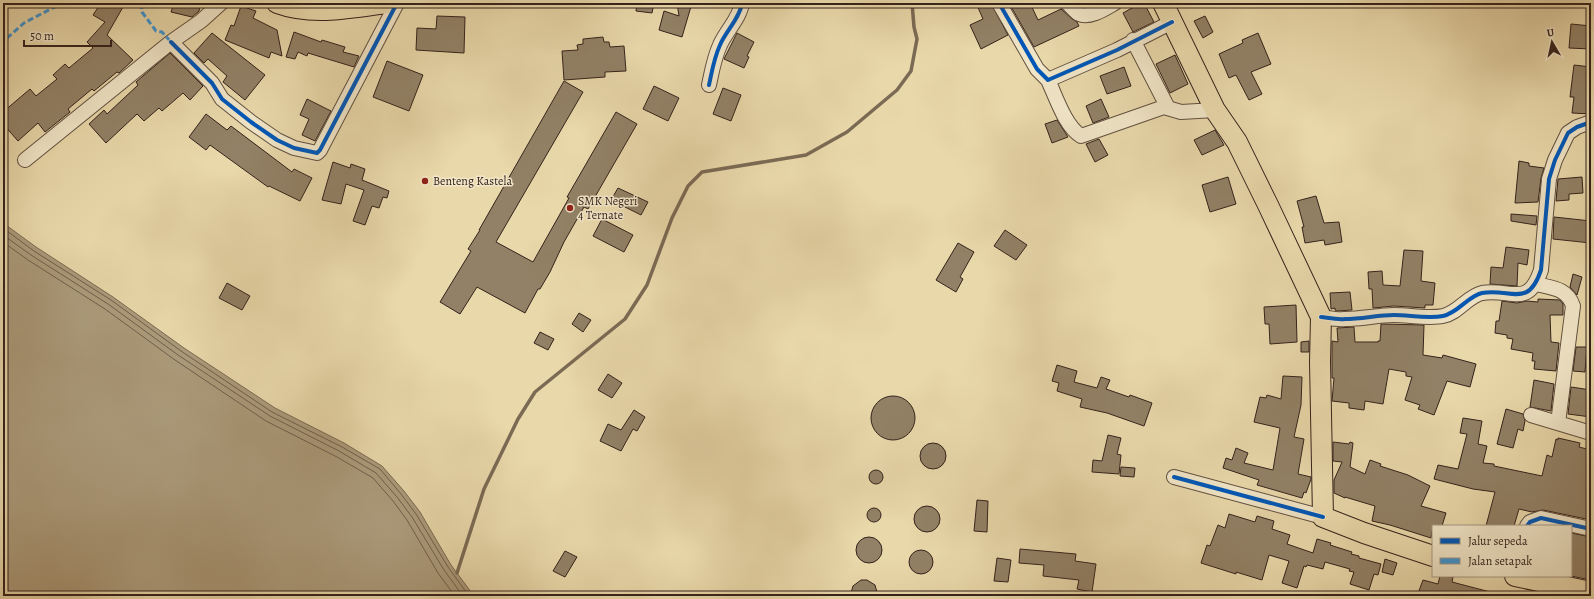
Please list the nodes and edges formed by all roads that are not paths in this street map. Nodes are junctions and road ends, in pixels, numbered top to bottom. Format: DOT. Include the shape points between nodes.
graph roads {
  1 [pos="221,3"];
  2 [pos="386,3"];
  3 [pos="397,3"];
  4 [pos="742,3"];
  5 [pos="999,3"];
  6 [pos="1068,3"];
  7 [pos="1115,3"];
  8 [pos="1163,3"];
  9 [pos="283,4"];
  10 [pos="1172,22"];
  11 [pos="1134,40"];
  12 [pos="171,42"];
  13 [pos="1048,80"];
  14 [pos="709,85"];
  15 [pos="1168,108"];
  16 [pos="1215,110"];
  17 [pos="1591,122"];
  18 [pos="25,160"];
  19 [pos="1536,284"];
  20 [pos="1321,317"];
  21 [pos="1531,415"];
  22 [pos="1558,422"];
  23 [pos="1591,432"];
  24 [pos="1174,477"];
  25 [pos="1323,517"];
  26 [pos="1528,525"];
  27 [pos="1591,529"];
  28 [pos="1432,556"];
  29 [pos="1518,577"];
  30 [pos="1551,590"];
  31 [pos="1582,592"];
  1 -- 12 [label="street"];
  2 -- 9 [label="highway" via="328,10 298,9"];
  3 -- 12 [label="street" via="317,153 294,148 251,122 222,99 212,83"];
  4 -- 14 [label="street" via="738,16 726,32 717,52"];
  5 -- 13 [label="street" via="1037,69"];
  6 -- 7 [label="street" via="1078,14 1084,15 1096,13"];
  8 -- 10 [label="highway"];
  10 -- 11 [label="street"];
  10 -- 16 [label="highway"];
  11 -- 13 [label="street"];
  11 -- 15 [label="street"];
  12 -- 18 [label="street"];
  13 -- 15 [label="street" via="1069,124 1075,133 1081,136"];
  15 -- 16 [label="street" via="1181,112"];
  16 -- 20 [label="highway" via="1236,142"];
  17 -- 19 [label="street" via="1568,133 1555,160 1549,179 1541,270"];
  19 -- 20 [label="street" via="1522,294 1492,293 1475,296 1442,316 1393,315 1345,320"];
  19 -- 22 [label="street" via="1563,291 1573,306"];
  20 -- 25 [label="highway"];
  21 -- 22 [label="street"];
  22 -- 23 [label="street"];
  24 -- 25 [label="street"];
  25 -- 28 [label="highway"];
  26 -- 27 [label="street" via="1541,518"];
  29 -- 30 [label="highway"];
  30 -- 31 [label="highway"];
}
